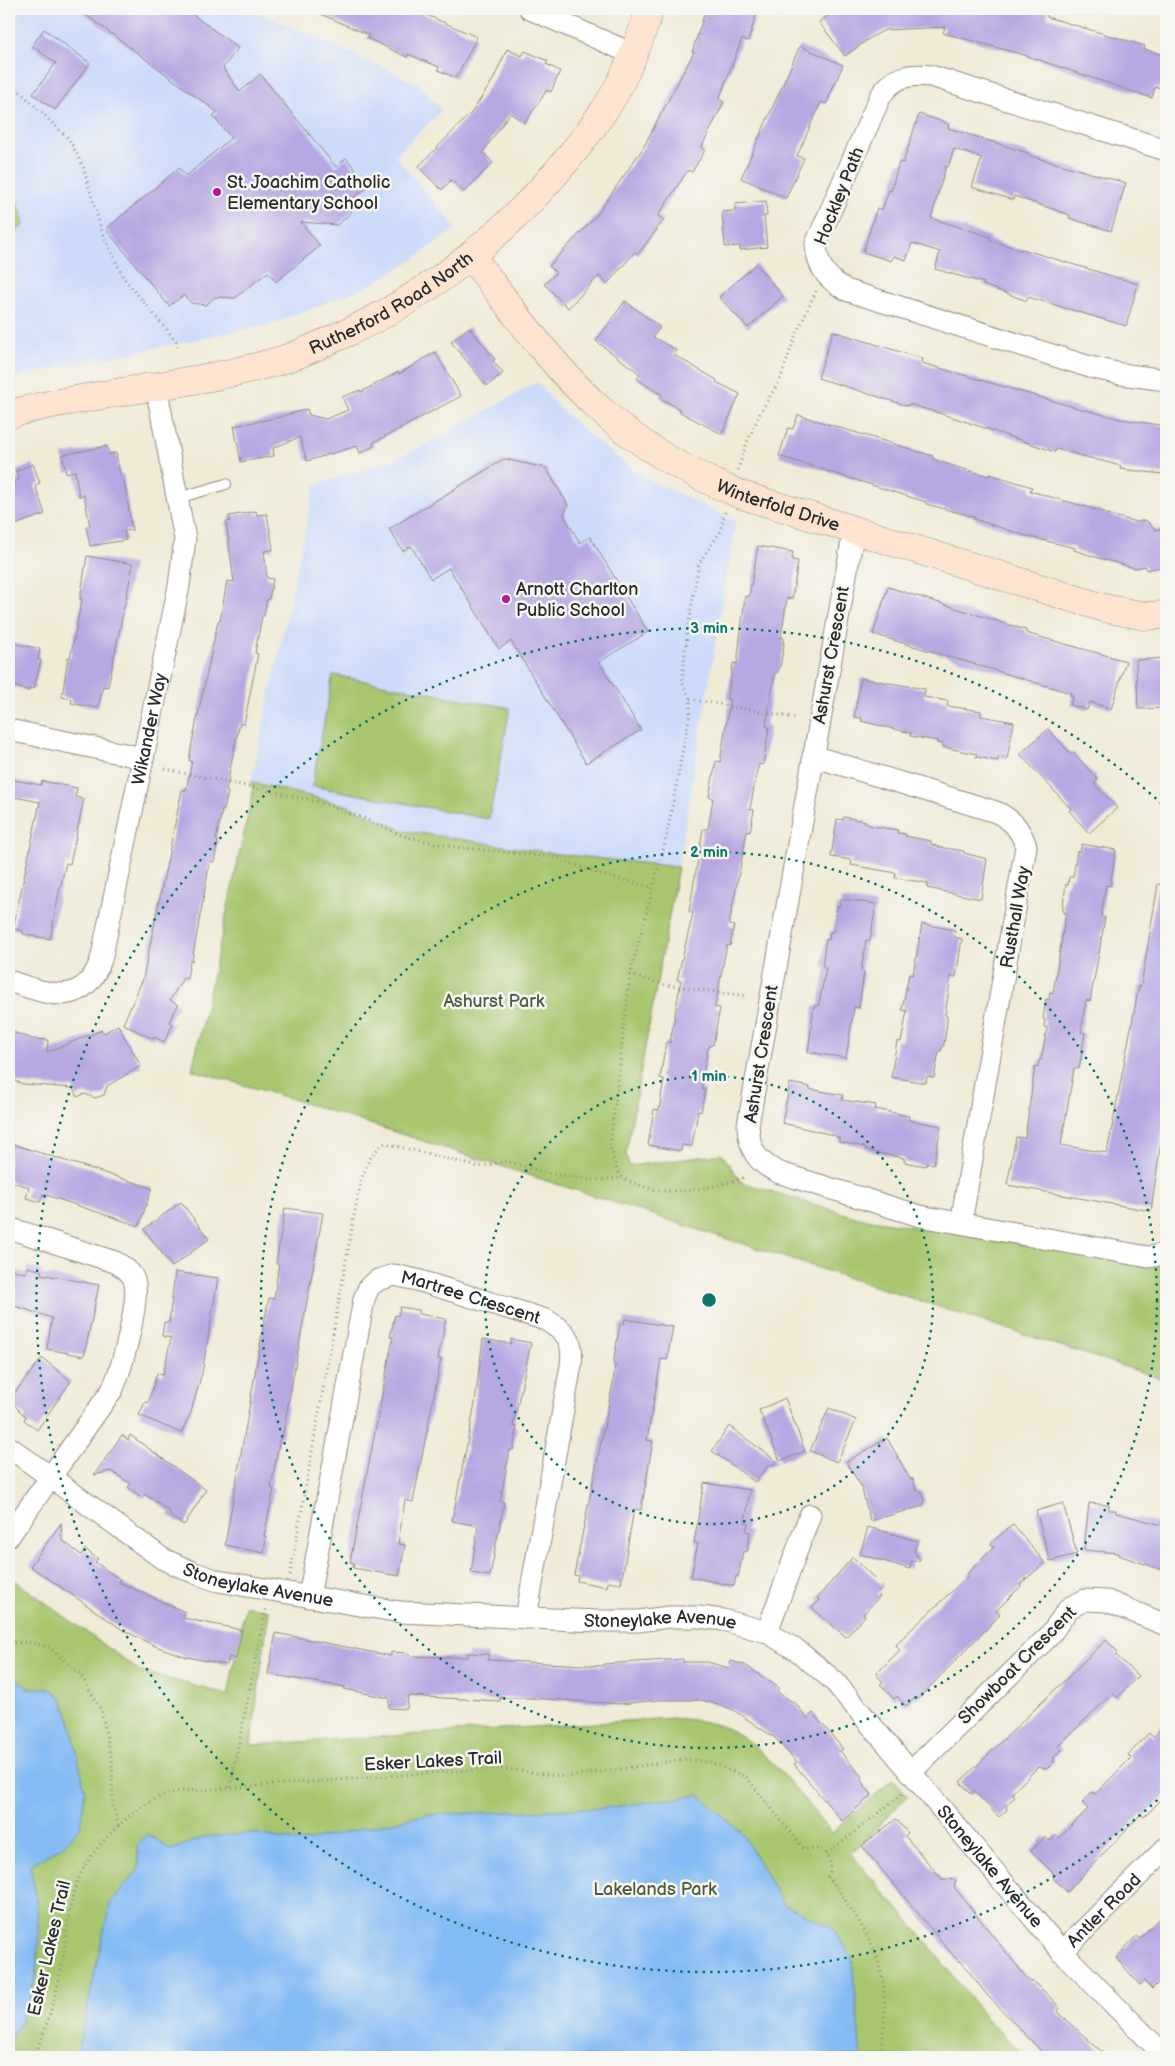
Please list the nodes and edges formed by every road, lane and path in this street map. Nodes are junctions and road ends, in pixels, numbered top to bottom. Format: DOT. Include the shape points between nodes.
graph roads {
  1 [pos="530,9"];
  2 [pos="650,9"];
  3 [pos="633,54"];
  4 [pos="9,81"];
  5 [pos="1166,150"];
  6 [pos="471,256"];
  7 [pos="818,288"];
  8 [pos="179,350"];
  9 [pos="1166,380"];
  10 [pos="156,386"];
  11 [pos="9,415"];
  12 [pos="735,477"];
  13 [pos="226,484"];
  14 [pos="178,498"];
  15 [pos="727,504"];
  16 [pos="854,530"];
  17 [pos="1166,615"];
  18 [pos="690,699"];
  19 [pos="796,718"];
  20 [pos="9,730"];
  21 [pos="813,756"];
  22 [pos="143,758"];
  23 [pos="165,769"];
  24 [pos="652,887"];
  25 [pos="630,975"];
  26 [pos="9,981"];
  27 [pos="747,996"];
  28 [pos="743,1178"];
  29 [pos="961,1223"];
  30 [pos="9,1228"];
  31 [pos="1166,1254"];
  32 [pos="9,1447"];
  33 [pos="51,1478"];
  34 [pos="810,1515"];
  35 [pos="9,1536"];
  36 [pos="309,1597"];
  37 [pos="266,1606"];
  38 [pos="526,1618"];
  39 [pos="1166,1625"];
  40 [pos="767,1632"];
  41 [pos="9,1643"];
  42 [pos="908,1782"];
  43 [pos="230,1788"];
  44 [pos="119,1827"];
  45 [pos="1166,1848"];
  46 [pos="827,1854"];
  47 [pos="1062,1952"];
  48 [pos="34,2057"];
  49 [pos="881,2057"];
  50 [pos="1166,2057"];
  1 -- 3 [label="street"];
  2 -- 3 [label="street, Rutherford Road North"];
  3 -- 6 [label="street, Rutherford Road North" via="605,110 568,157 511,221"];
  4 -- 8 [label="path" via="69,139 83,166 101,229 123,277 176,341"];
  5 -- 9 [label="street, Hockley Path" via="931,76 914,74 898,78 880,97 816,244 816,254 825,274 846,290 1090,367"];
  6 -- 10 [label="street, Rutherford Road North" via="400,305 299,353 246,370"];
  6 -- 16 [label="street, Winterfold Drive" via="579,389 604,413 648,446 696,474 736,492"];
  7 -- 12 [label="path" via="780,380 746,445"];
  10 -- 11 [label="street, Rutherford Road North"];
  10 -- 14 [label="street, Wikander Way"];
  13 -- 14 [label="lane"];
  14 -- 22 [label="street, Wikander Way" via="185,539 179,586"];
  15 -- 18 [label="path" via="720,532 699,563 682,682"];
  16 -- 17 [label="street, Winterfold Drive" via="1118,612"];
  16 -- 21 [label="street, Ashurst Crescent"];
  18 -- 19 [label="path"];
  18 -- 24 [label="path" via="666,839"];
  20 -- 22 [label="street"];
  21 -- 29 [label="street, Rusthall Way" via="996,812 1010,819 1021,831 1026,846"];
  21 -- 29 [label="street, Ashurst Crescent" via="748,1125 752,1152 767,1168 780,1173 920,1216"];
  22 -- 26 [label="street, Wikander Way" via="96,973 78,991 64,995 46,993"];
  23 -- 24 [label="path" via="316,801 403,836 448,846 557,858 606,876"];
  24 -- 25 [label="path"];
  25 -- 27 [label="path"];
  25 -- 28 [label="path" via="610,1147 615,1164 623,1178 644,1188 666,1192 703,1188"];
  29 -- 31 [label="street, Ashurst Crescent" via="1148,1257"];
  30 -- 33 [label="street" via="115,1262 134,1279 136,1293 118,1379 105,1403"];
  32 -- 33 [label="street, Stoneylake Avenue"];
  33 -- 35 [label="street"];
  33 -- 36 [label="street, Stoneylake Avenue" via="179,1567 218,1581"];
  34 -- 40 [label="street"];
  36 -- 38 [label="street, Stoneylake Avenue" via="400,1612"];
  36 -- 38 [label="street, Martree Crescent" via="364,1299 368,1288 378,1280 394,1275 546,1320 560,1328 573,1349"];
  37 -- 43 [label="path"];
  38 -- 40 [label="street, Stoneylake Avenue" via="638,1621 699,1617"];
  39 -- 42 [label="street, Showboat Crescent" via="1107,1601 1085,1600 1069,1608 1050,1635"];
  40 -- 42 [label="street, Stoneylake Avenue" via="798,1651 834,1681"];
  41 -- 44 [label="path" via="28,1642 49,1647 80,1674 101,1710 112,1761 113,1804"];
  42 -- 46 [label="path"];
  42 -- 47 [label="street, Stoneylake Avenue"];
  43 -- 44 [label="path, Esker Lakes Trail" via="170,1793 142,1806"];
  43 -- 46 [label="path, Esker Lakes Trail" via="497,1768 567,1777 686,1759 709,1762 746,1777 805,1850 817,1848"];
  44 -- 48 [label="path, Esker Lakes Trail" via="95,1852 78,1878 61,1970 44,2035"];
  45 -- 47 [label="street, Antler Road"];
  46 -- 49 [label="path" via="832,1866 828,1877 868,1935 884,1976 886,2006"];
  47 -- 50 [label="street, Stoneylake Avenue"];
}
